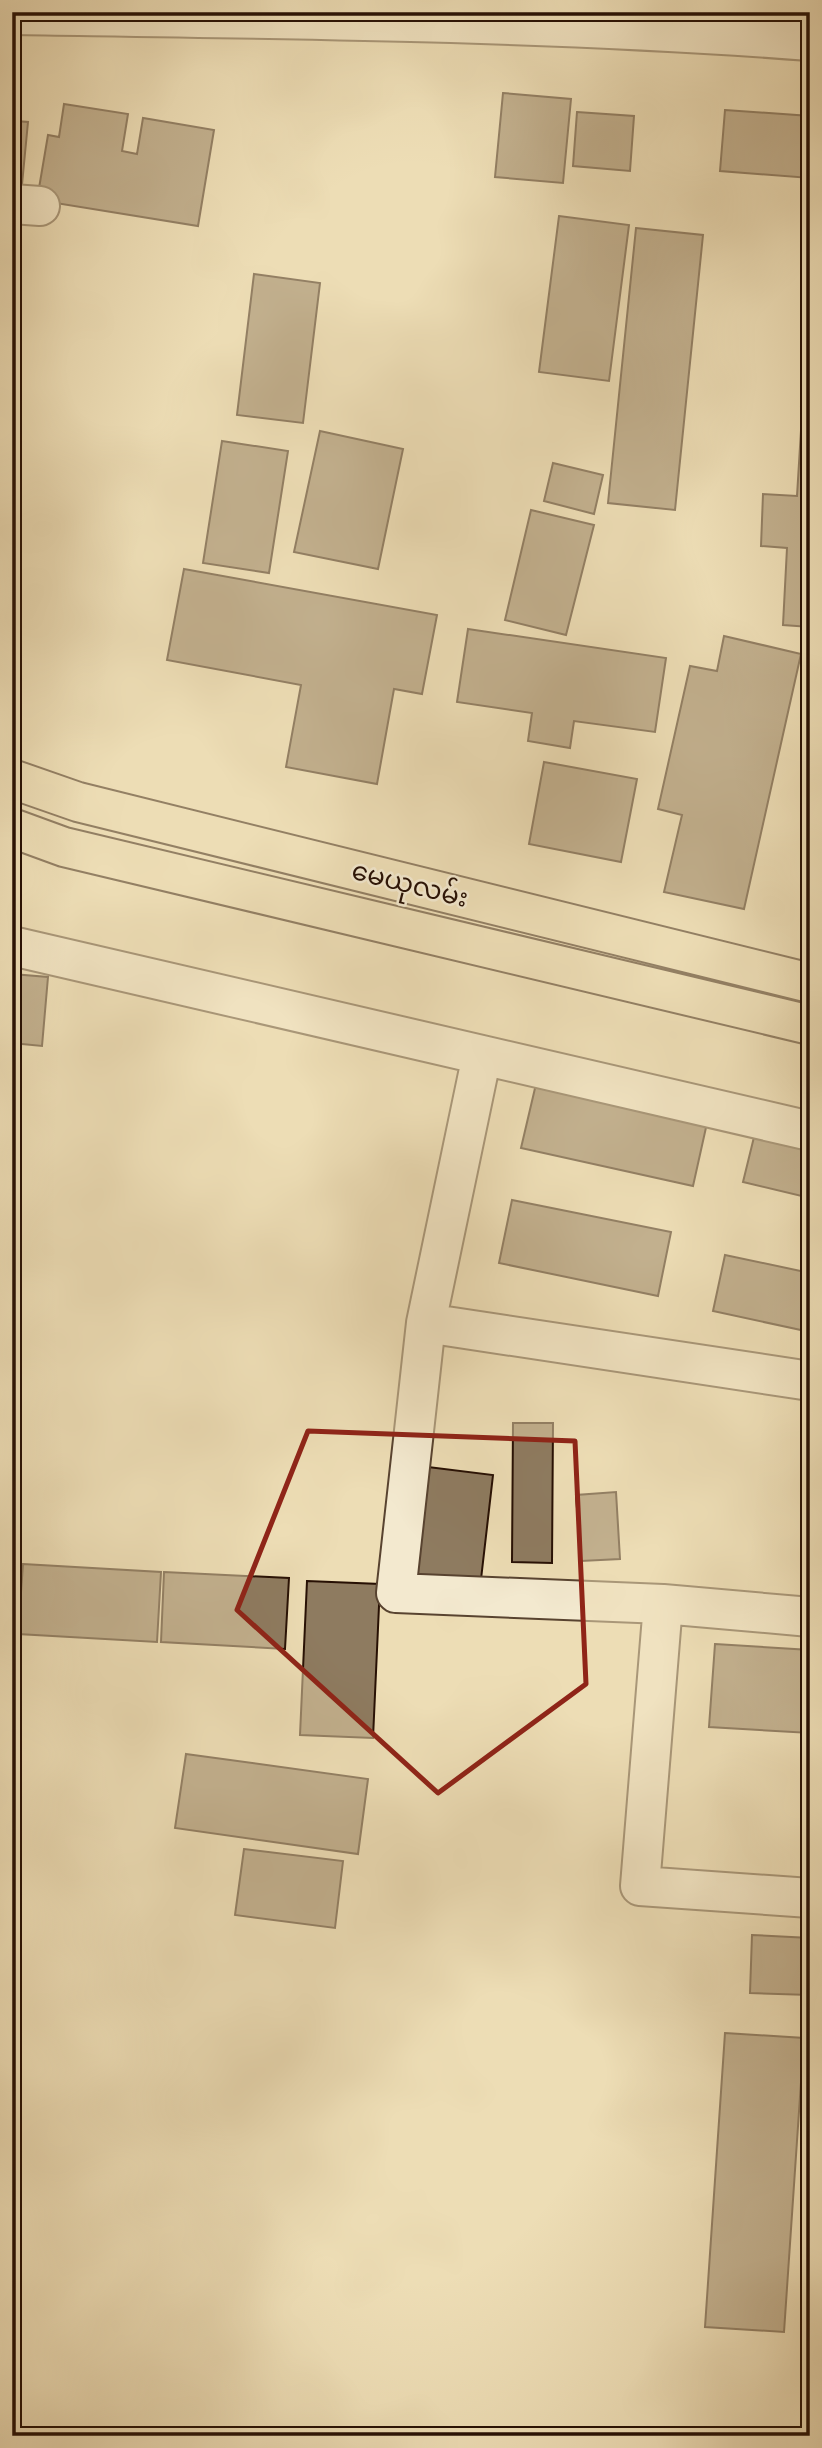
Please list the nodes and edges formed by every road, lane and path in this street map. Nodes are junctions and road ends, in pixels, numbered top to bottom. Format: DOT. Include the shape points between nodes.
graph roads {
  1 [pos="12,15"];
  2 [pos="286,15"];
  3 [pos="682,22"];
  4 [pos="810,41"];
  5 [pos="12,779"];
  6 [pos="12,828"];
  7 [pos="12,946"];
  8 [pos="810,983"];
  9 [pos="810,1024"];
  10 [pos="482,1055"];
  11 [pos="810,1131"];
  12 [pos="426,1323"];
  13 [pos="810,1381"];
  14 [pos="663,1604"];
  15 [pos="810,1617"];
  16 [pos="810,1898"];
  1 -- 2 [label="street"];
  2 -- 3 [label="street"];
  3 -- 4 [label="street"];
  5 -- 8 [label="main road, မေယုလမ်း" via="92,805"];
  6 -- 9 [label="main road, မေယုလမ်း" via="64,847"];
  7 -- 10 [label="street"];
  10 -- 11 [label="street"];
  10 -- 12 [label="street"];
  12 -- 13 [label="street"];
  12 -- 14 [label="street" via="396,1593"];
  14 -- 15 [label="street"];
  14 -- 16 [label="street" via="640,1886"];
}
